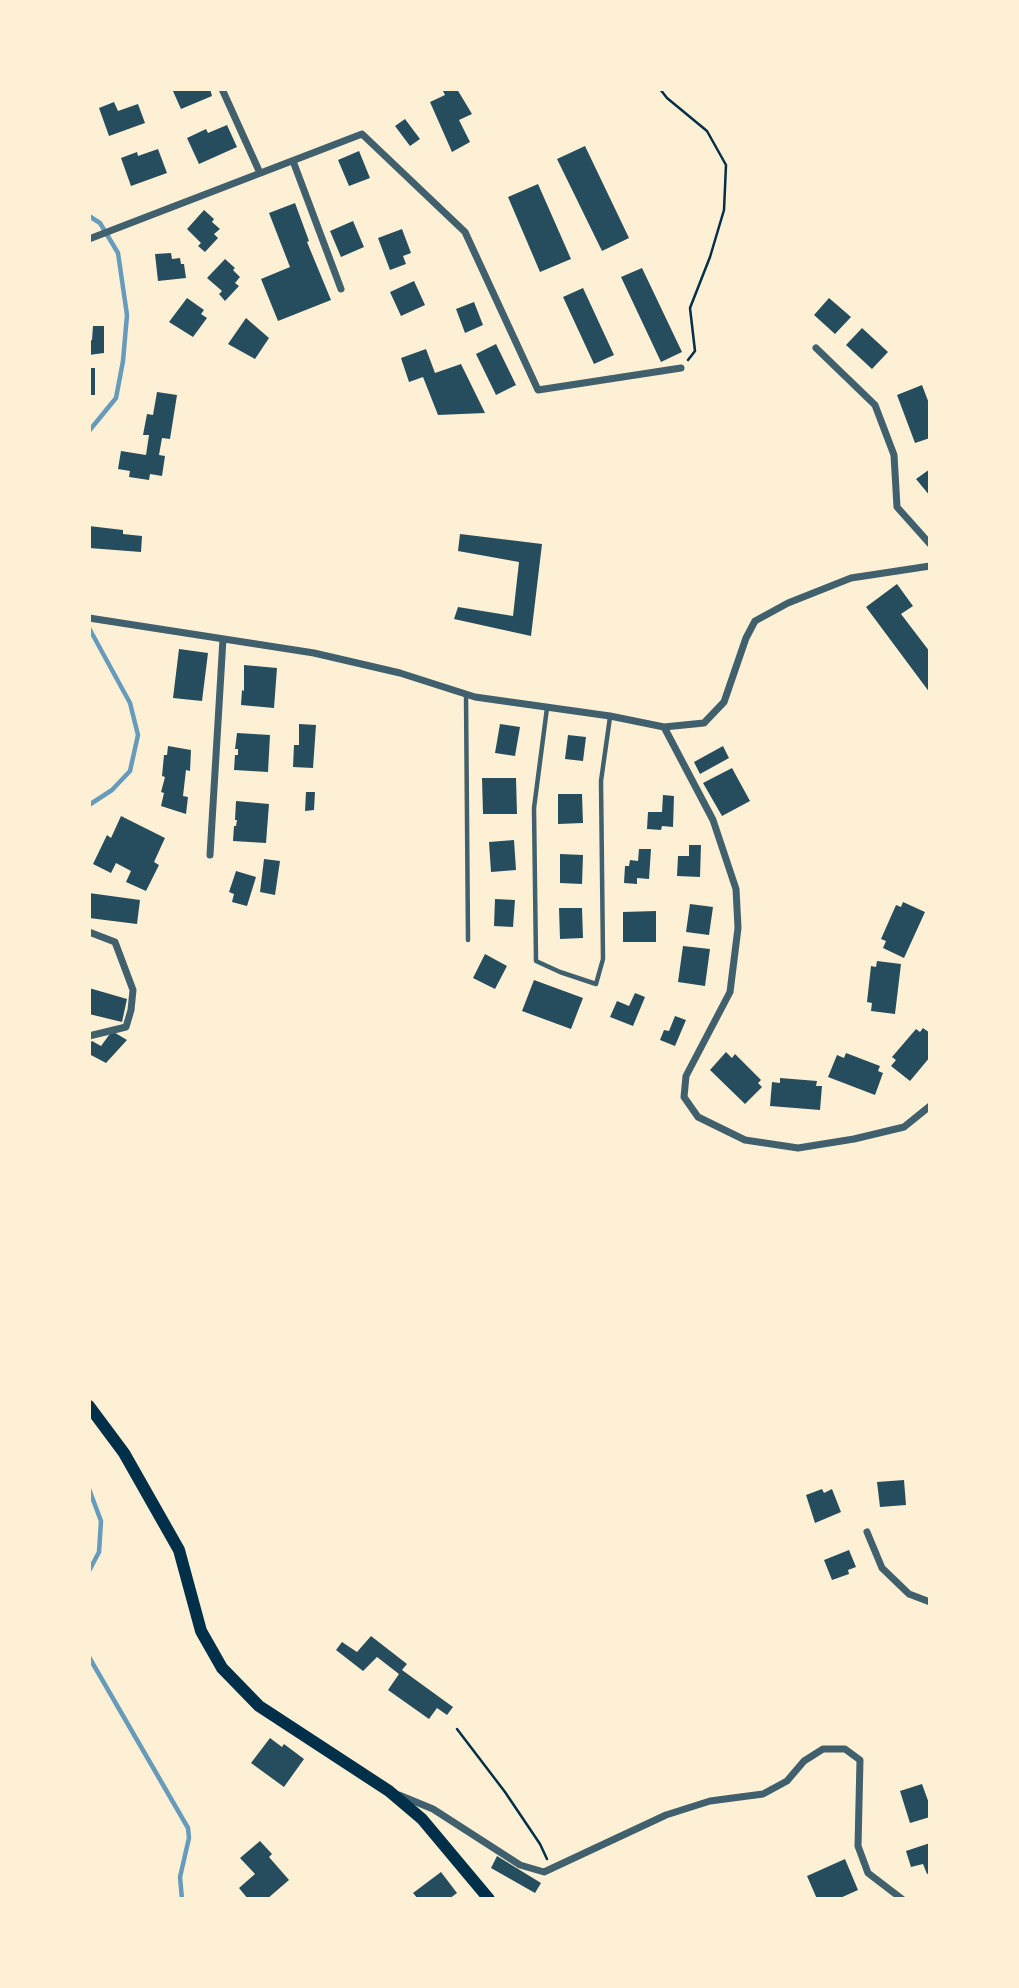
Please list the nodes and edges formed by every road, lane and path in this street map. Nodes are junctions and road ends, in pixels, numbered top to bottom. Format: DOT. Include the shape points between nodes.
graph roads {
  1 [pos="222,89"];
  2 [pos="660,89"];
  3 [pos="293,161"];
  4 [pos="260,173"];
  5 [pos="93,238"];
  6 [pos="341,289"];
  7 [pos="816,348"];
  8 [pos="681,369"];
  9 [pos="930,544"];
  10 [pos="930,566"];
  11 [pos="92,618"];
  12 [pos="223,639"];
  13 [pos="466,694"];
  14 [pos="547,707"];
  15 [pos="610,716"];
  16 [pos="664,727"];
  17 [pos="210,855"];
  18 [pos="89,932"];
  19 [pos="468,940"];
  20 [pos="89,1036"];
  21 [pos="930,1106"];
  22 [pos="89,1406"];
  23 [pos="867,1532"];
  24 [pos="930,1602"];
  25 [pos="457,1728"];
  26 [pos="388,1791"];
  27 [pos="552,1868"];
  28 [pos="489,1899"];
  29 [pos="902,1899"];
  1 -- 4 [label="street"];
  2 -- 8 [label="path" via="707,131 726,166 724,210 690,308 695,351"];
  3 -- 4 [label="street"];
  3 -- 6 [label="street"];
  3 -- 8 [label="street" via="362,134 465,232 538,390"];
  4 -- 5 [label="street"];
  7 -- 9 [label="street" via="875,405 894,455 897,507"];
  10 -- 16 [label="street" via="851,578 755,621 724,702 704,723"];
  11 -- 12 [label="street"];
  12 -- 13 [label="street" via="314,653"];
  12 -- 17 [label="street"];
  13 -- 14 [label="street"];
  13 -- 19 [label="lane"];
  14 -- 15 [label="street"];
  14 -- 15 [label="lane" via="534,808 536,961 596,984 603,959 601,781"];
  15 -- 16 [label="street"];
  16 -- 21 [label="street" via="713,820 736,889 738,928 730,992 686,1076 684,1097 698,1117 746,1140 798,1148 904,1127"];
  18 -- 20 [label="street" via="115,943 133,990 126,1027"];
  22 -- 26 [label="main road" via="124,1453 179,1550 201,1631 222,1668 258,1706"];
  23 -- 24 [label="street" via="882,1568 909,1594"];
  25 -- 27 [label="path"];
  26 -- 27 [label="street" via="433,1809 520,1866 544,1872"];
  26 -- 28 [label="main road" via="422,1819"];
  27 -- 29 [label="street" via="666,1815 710,1801 762,1794 787,1781 804,1761 823,1749 845,1749 860,1760 858,1846 868,1873"];
}
